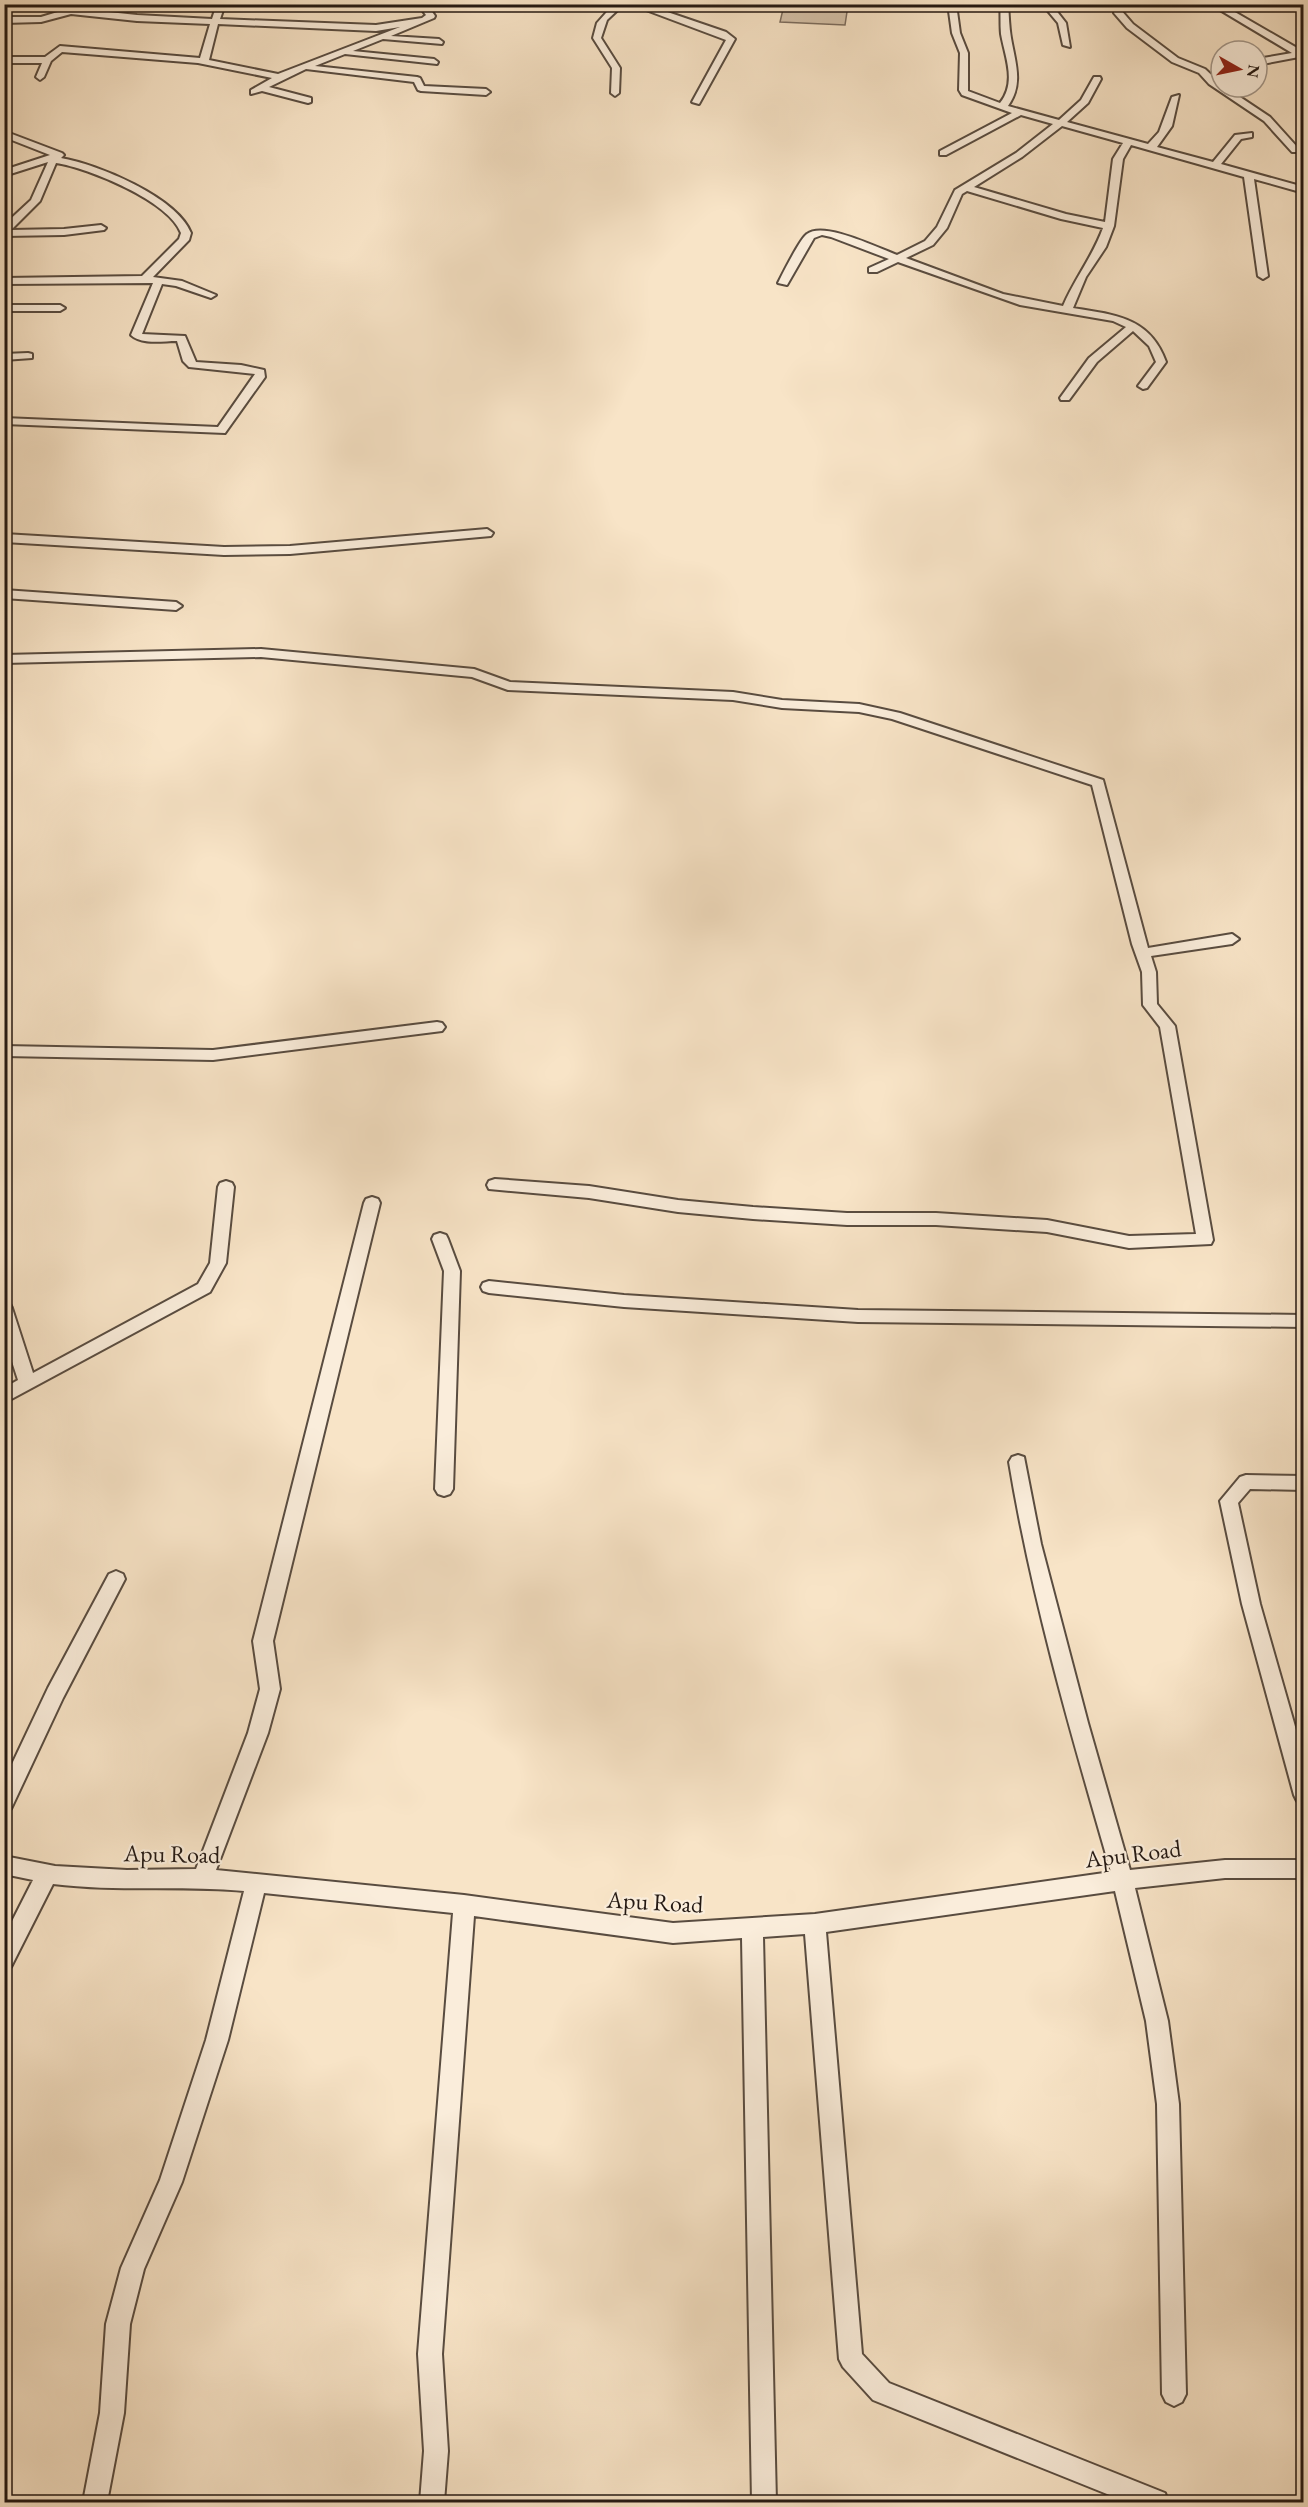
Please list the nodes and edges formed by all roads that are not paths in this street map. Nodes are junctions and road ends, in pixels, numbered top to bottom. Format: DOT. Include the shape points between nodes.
graph roads {
  1 [pos="221,4"];
  2 [pos="425,4"];
  3 [pos="620,4"];
  4 [pos="634,4"];
  5 [pos="952,4"];
  6 [pos="1004,4"];
  7 [pos="1046,4"];
  8 [pos="1214,4"];
  9 [pos="1117,11"];
  10 [pos="4,20"];
  11 [pos="217,20"];
  12 [pos="424,20"];
  13 [pos="65,36"];
  14 [pos="381,38"];
  15 [pos="439,42"];
  16 [pos="1067,45"];
  17 [pos="60,49"];
  18 [pos="344,52"];
  19 [pos="1301,55"];
  20 [pos="4,60"];
  21 [pos="47,60"];
  22 [pos="1269,60"];
  23 [pos="434,62"];
  24 [pos="204,63"];
  25 [pos="307,67"];
  26 [pos="40,77"];
  27 [pos="279,77"];
  28 [pos="1097,79"];
  29 [pos="486,92"];
  30 [pos="615,93"];
  31 [pos="1176,97"];
  32 [pos="308,99"];
  33 [pos="696,102"];
  34 [pos="1002,107"];
  35 [pos="1020,112"];
  36 [pos="1060,123"];
  37 [pos="4,134"];
  38 [pos="1249,135"];
  39 [pos="1128,143"];
  40 [pos="1149,148"];
  41 [pos="1294,150"];
  42 [pos="942,153"];
  43 [pos="56,158"];
  44 [pos="1215,166"];
  45 [pos="4,173"];
  46 [pos="1249,175"];
  47 [pos="965,186"];
  48 [pos="1304,190"];
  49 [pos="1109,226"];
  50 [pos="101,228"];
  51 [pos="4,232"];
  52 [pos="895,259"];
  53 [pos="873,270"];
  54 [pos="1263,276"];
  55 [pos="145,279"];
  56 [pos="4,280"];
  57 [pos="159,280"];
  58 [pos="783,283"];
  59 [pos="211,295"];
  60 [pos="4,308"];
  61 [pos="60,308"];
  62 [pos="1068,310"];
  63 [pos="1133,326"];
  64 [pos="28,356"];
  65 [pos="4,357"];
  66 [pos="1143,386"];
  67 [pos="1065,398"];
  68 [pos="4,421"];
  69 [pos="487,533"];
  70 [pos="4,538"];
  71 [pos="4,594"];
  72 [pos="176,606"];
  73 [pos="4,659"];
  74 [pos="1232,939"];
  75 [pos="1143,953"];
  76 [pos="437,1027"];
  77 [pos="4,1051"];
  78 [pos="495,1185"];
  79 [pos="226,1187"];
  80 [pos="372,1203"];
  81 [pos="440,1239"];
  82 [pos="489,1287"];
  83 [pos="4,1308"];
  84 [pos="1304,1321"];
  85 [pos="27,1382"];
  86 [pos="4,1396"];
  87 [pos="1018,1462"];
  88 [pos="1304,1483"];
  89 [pos="444,1489"];
  90 [pos="116,1579"];
  91 [pos="1304,1796"];
  92 [pos="4,1803"];
  93 [pos="4,1865"];
  94 [pos="1304,1869"];
  95 [pos="47,1874"];
  96 [pos="203,1878"];
  97 [pos="1123,1880"];
  98 [pos="255,1883"];
  99 [pos="464,1905"];
  100 [pos="815,1924"];
  101 [pos="752,1927"];
  102 [pos="4,1960"];
  103 [pos="1174,2394"];
  104 [pos="96,2502"];
  105 [pos="432,2502"];
  106 [pos="764,2502"];
  107 [pos="1156,2502"];
  1 -- 11 [label="street"];
  2 -- 12 [label="street" via="431,16"];
  3 -- 30 [label="street" via="596,32 616,68"];
  4 -- 33 [label="street" via="731,39"];
  5 -- 34 [label="street" via="956,33 964,53 963,90"];
  6 -- 34 [label="street" via="1014,81 1010,98"];
  7 -- 16 [label="street" via="1062,23"];
  8 -- 19 [label="street"];
  9 -- 41 [label="street" via="1130,26 1175,60 1207,71 1212,82 1267,119"];
  10 -- 11 [label="street" via="28,21 71,11"];
  11 -- 12 [label="street" via="376,28"];
  11 -- 24 [label="street"];
  12 -- 14 [label="street"];
  13 -- 17 [label="street"];
  14 -- 15 [label="street"];
  14 -- 18 [label="street"];
  17 -- 21 [label="street"];
  17 -- 24 [label="street"];
  18 -- 23 [label="street"];
  18 -- 25 [label="street"];
  19 -- 22 [label="street"];
  20 -- 21 [label="street"];
  21 -- 26 [label="street"];
  24 -- 27 [label="street"];
  25 -- 27 [label="street"];
  25 -- 29 [label="street" via="417,80 421,88"];
  27 -- 32 [label="street" via="258,90"];
  28 -- 36 [label="street" via="1085,102"];
  31 -- 40 [label="street" via="1165,132"];
  34 -- 35 [label="street"];
  35 -- 36 [label="street"];
  35 -- 42 [label="street"];
  36 -- 39 [label="street"];
  36 -- 47 [label="street" via="1002,166"];
  37 -- 43 [label="street"];
  38 -- 44 [label="street" via="1238,137"];
  39 -- 40 [label="street"];
  39 -- 49 [label="street" via="1118,159"];
  40 -- 44 [label="street"];
  43 -- 45 [label="street"];
  43 -- 51 [label="street" via="35,201"];
  43 -- 55 [label="street" via="142,194 176,215 186,233 184,240"];
  44 -- 46 [label="street"];
  46 -- 48 [label="street"];
  46 -- 54 [label="street"];
  47 -- 49 [label="street" via="1064,217"];
  47 -- 52 [label="street" via="952,200 936,236 914,252"];
  49 -- 62 [label="street"];
  50 -- 51 [label="street"];
  52 -- 53 [label="street"];
  52 -- 58 [label="street" via="856,242 814,233"];
  52 -- 62 [label="street" via="999,296"];
  55 -- 56 [label="street"];
  55 -- 57 [label="street"];
  57 -- 59 [label="street"];
  57 -- 68 [label="street" via="136,335 181,338 193,365 261,372 221,431"];
  60 -- 61 [label="street"];
  62 -- 63 [label="street" via="1115,318"];
  63 -- 66 [label="street" via="1155,344 1161,362"];
  63 -- 67 [label="street" via="1093,360"];
  64 -- 65 [label="street"];
  69 -- 70 [label="street" via="291,550 224,551"];
  71 -- 72 [label="street"];
  73 -- 75 [label="street" via="261,653 474,673 508,686 733,696 782,704 859,708 895,716 1098,783"];
  74 -- 75 [label="street"];
  75 -- 78 [label="street" via="1149,972 1150,1005 1167,1026 1205,1240 1129,1242 1047,1226 753,1213 589,1192"];
  76 -- 77 [label="street" via="213,1055"];
  79 -- 85 [label="street" via="218,1263 204,1288"];
  80 -- 96 [label="street" via="263,1641 270,1689 258,1733"];
  81 -- 89 [label="street" via="452,1271"];
  82 -- 84 [label="street" via="624,1301 858,1316"];
  83 -- 85 [label="street"];
  85 -- 86 [label="street"];
  87 -- 97 [label="street" via="1035,1555"];
  88 -- 91 [label="street" via="1246,1482 1229,1501 1254,1614"];
  90 -- 92 [label="street" via="55,1694"];
  93 -- 95 [label="street, Apu Road"];
  94 -- 97 [label="street, Apu Road" via="1225,1869"];
  95 -- 96 [label="street, Apu Road"];
  95 -- 102 [label="street"];
  96 -- 98 [label="street, Apu Road"];
  97 -- 100 [label="street, Apu Road"];
  97 -- 103 [label="street" via="1157,2021 1168,2104"];
  98 -- 99 [label="street, Apu Road"];
  98 -- 104 [label="street" via="217,2040 171,2182 133,2268 118,2324 112,2413"];
  99 -- 101 [label="street, Apu Road" via="673,1933"];
  99 -- 105 [label="street" via="430,2354 436,2451"];
  100 -- 101 [label="street, Apu Road"];
  100 -- 107 [label="street" via="851,2359 881,2392"];
  101 -- 106 [label="street"];
}
